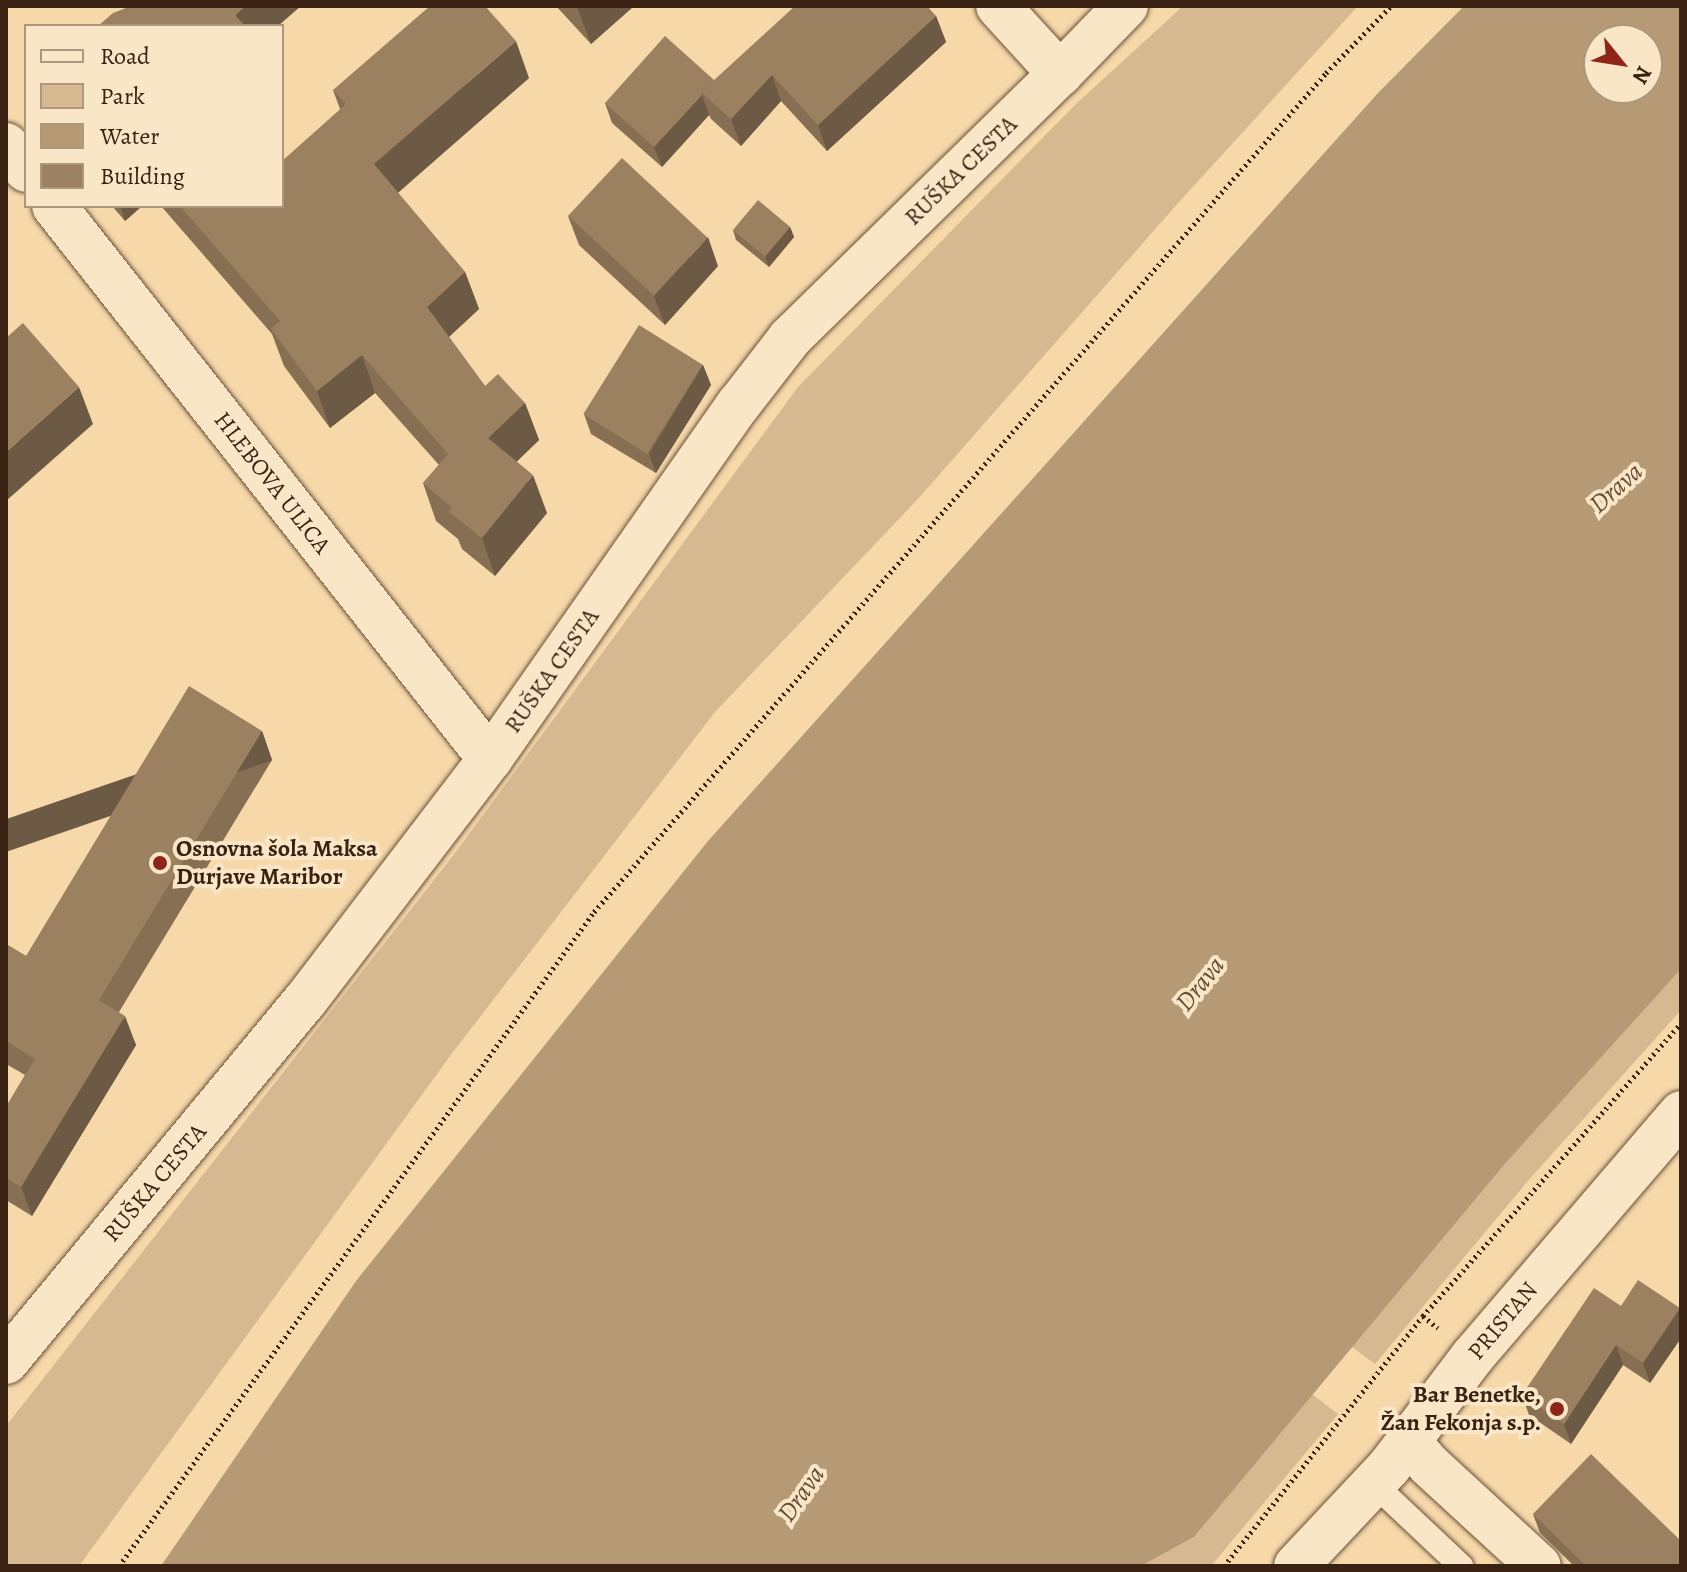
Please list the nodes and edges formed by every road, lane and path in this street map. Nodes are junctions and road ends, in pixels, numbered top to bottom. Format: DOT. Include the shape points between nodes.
graph roads {
  1 [pos="998,6"];
  2 [pos="1126,6"];
  3 [pos="1391,6"];
  4 [pos="1060,74"];
  5 [pos="24,121"];
  6 [pos="6,137"];
  7 [pos="6,145"];
  8 [pos="24,168"];
  9 [pos="56,208"];
  10 [pos="490,759"];
  11 [pos="1681,1023"];
  12 [pos="1681,1113"];
  13 [pos="6,1362"];
  14 [pos="1409,1442"];
  15 [pos="1374,1484"];
  16 [pos="119,1566"];
  17 [pos="1224,1566"];
  18 [pos="1296,1566"];
  19 [pos="1461,1566"];
  20 [pos="1539,1566"];
  1 -- 4 [label="street"];
  2 -- 4 [label="street, RUŠKA CESTA"];
  3 -- 16 [label="path" via="1316,85 594,912"];
  4 -- 10 [label="street, RUŠKA CESTA" via="790,338"];
  5 -- 6 [label="street"];
  7 -- 8 [label="street"];
  9 -- 10 [label="street, HLEBOVA ULICA"];
  10 -- 13 [label="street, RUŠKA CESTA" via="305,1001"];
  11 -- 17 [label="path" via="1423,1316"];
  12 -- 14 [label="street, PRISTAN" via="1473,1356"];
  14 -- 15 [label="street, PRISTAN"];
  14 -- 20 [label="street"];
  15 -- 18 [label="street, PRISTAN"];
  15 -- 19 [label="lane"];
}
